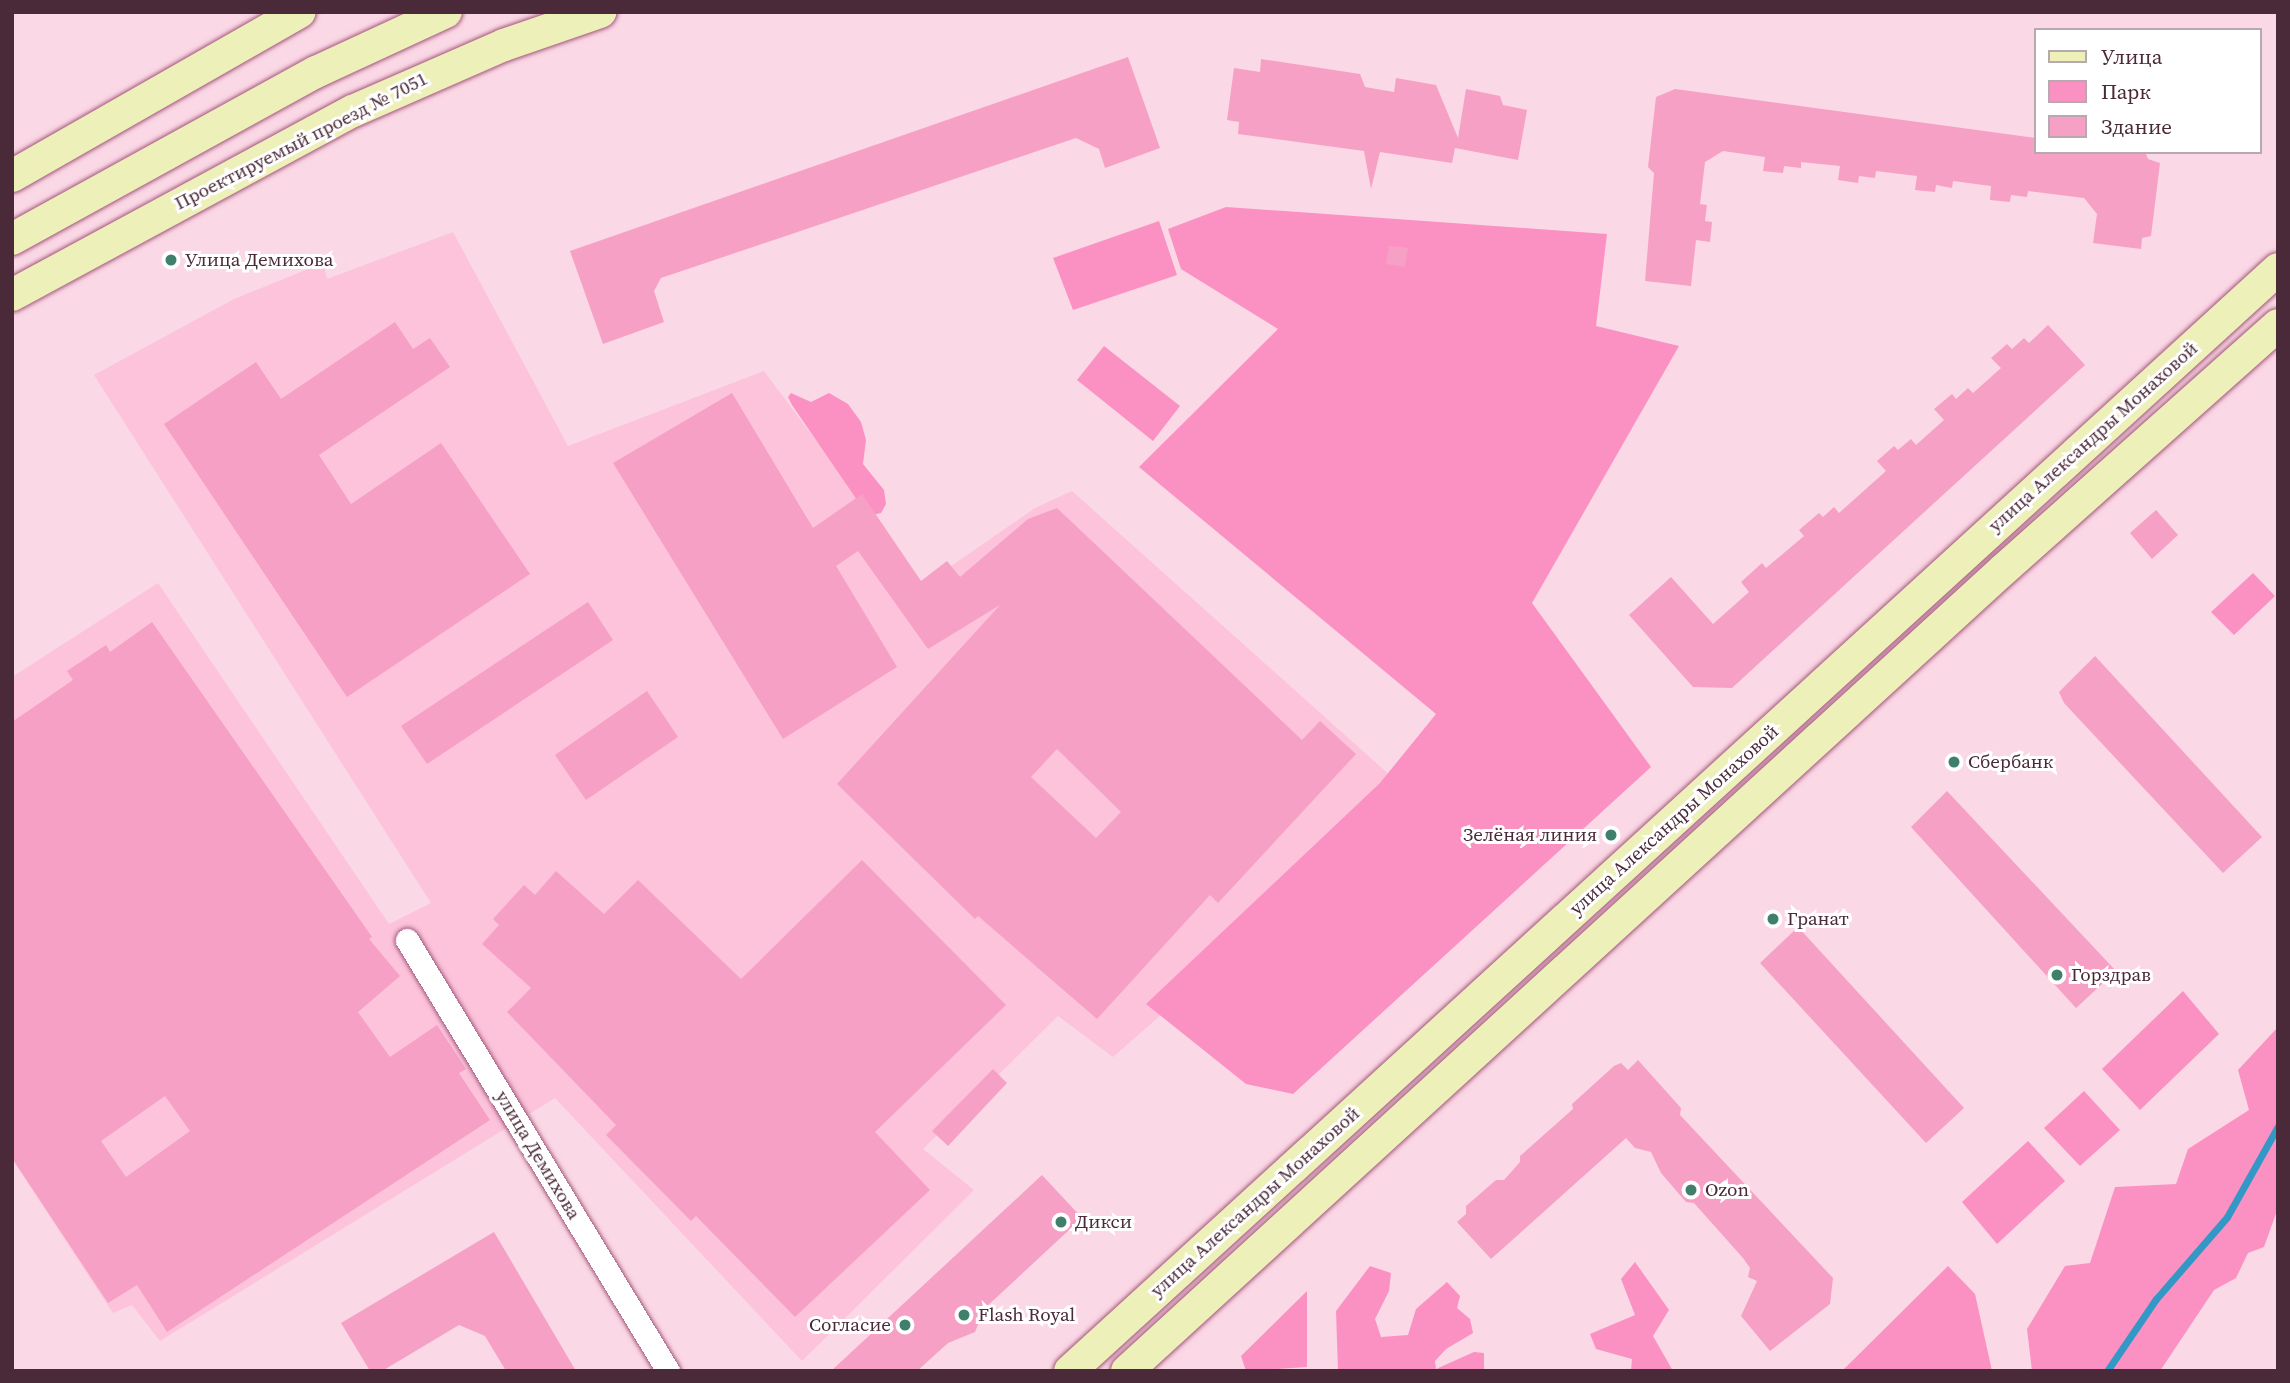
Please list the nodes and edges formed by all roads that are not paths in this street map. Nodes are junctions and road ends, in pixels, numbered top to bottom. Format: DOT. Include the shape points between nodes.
graph roads {
  1 [pos="299,12"];
  2 [pos="446,12"];
  3 [pos="600,12"];
  4 [pos="12,176"];
  5 [pos="12,239"];
  6 [pos="2278,269"];
  7 [pos="12,295"];
  8 [pos="2278,326"];
  9 [pos="407,940"];
  10 [pos="668,1371"];
  11 [pos="1070,1371"];
  12 [pos="1127,1371"];
  1 -- 4 [label="main road"];
  2 -- 5 [label="main road" via="304,78"];
  3 -- 7 [label="main road, Проектируемый проезд № 7051" via="493,50 353,111"];
  6 -- 11 [label="main road, улица Александры Монаховой"];
  8 -- 12 [label="main road, улица Александры Монаховой" via="2032,544"];
  9 -- 10 [label="street, улица Демихова"];
}
